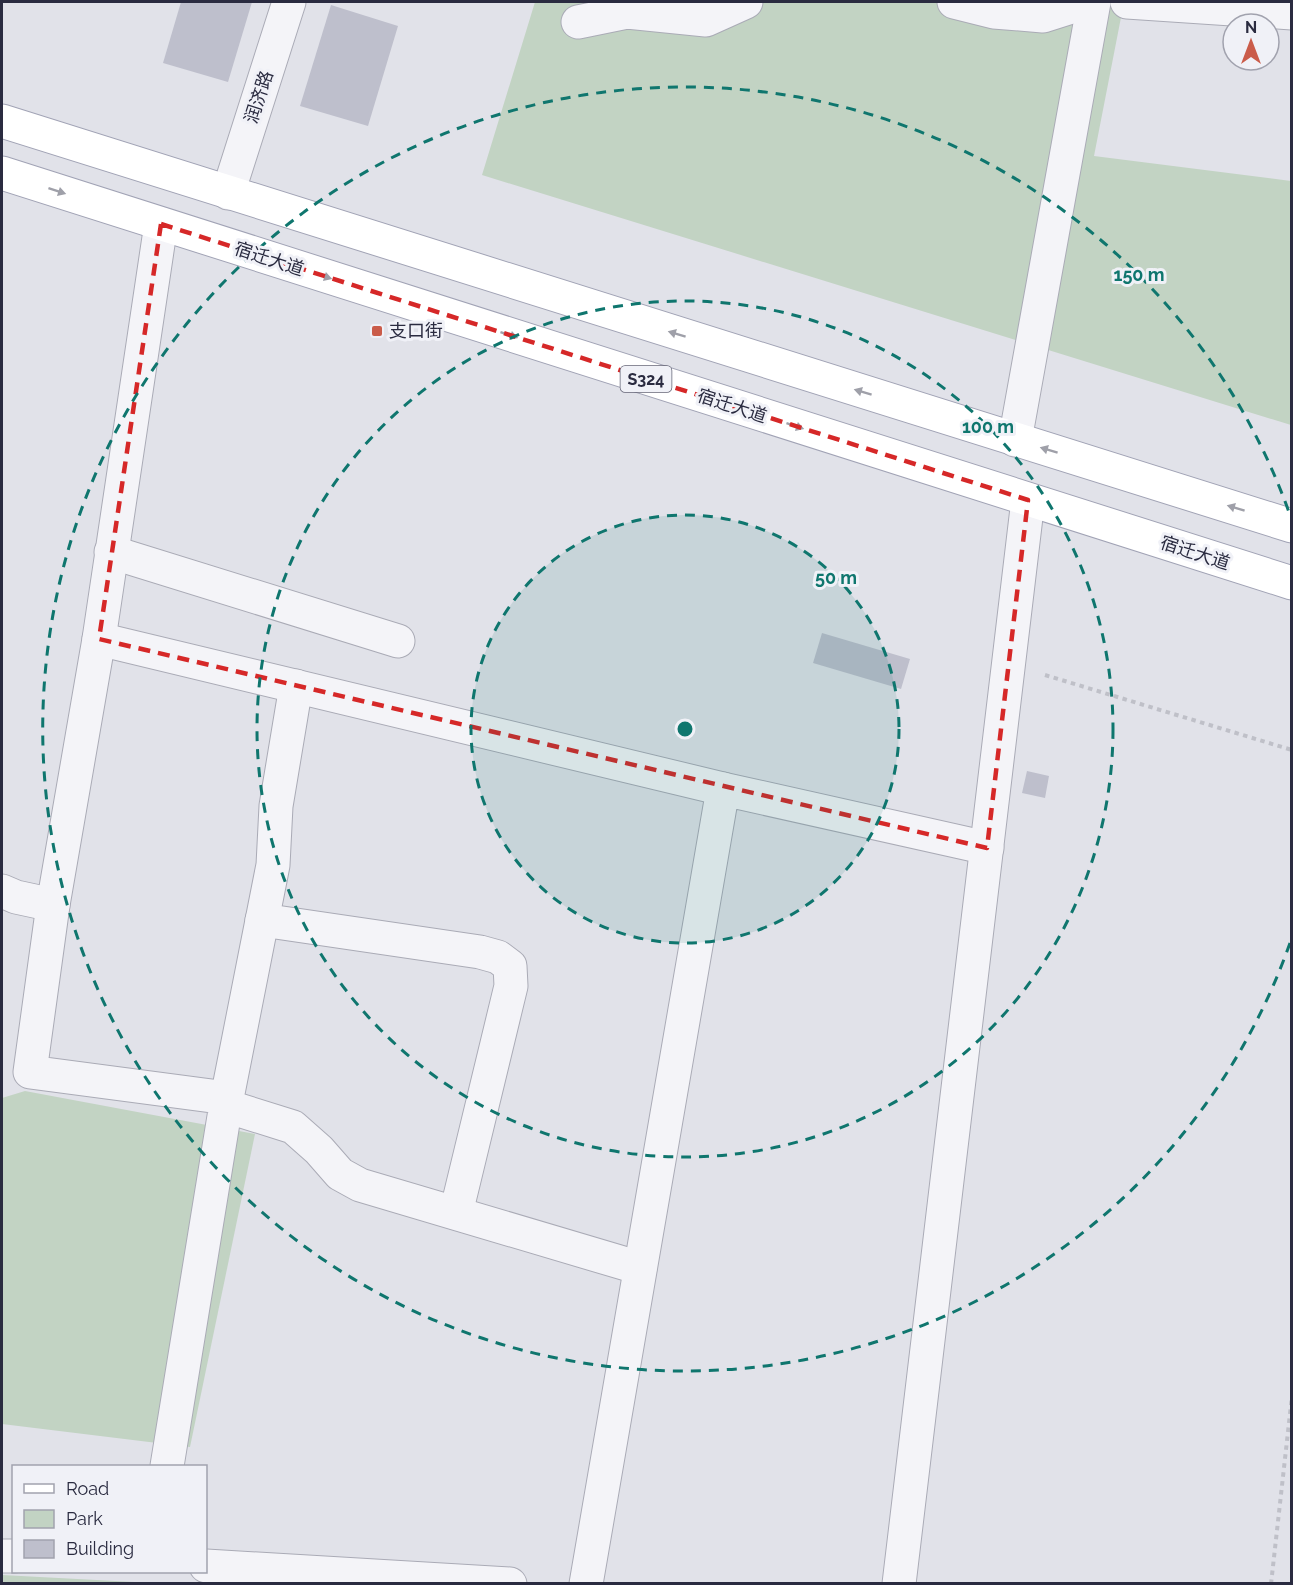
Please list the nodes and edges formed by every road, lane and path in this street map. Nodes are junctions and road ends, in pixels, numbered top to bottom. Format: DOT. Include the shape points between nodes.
graph roads {
  1 [pos="289,2"];
  2 [pos="746,2"];
  3 [pos="954,2"];
  4 [pos="1087,2"];
  5 [pos="1094,2"];
  6 [pos="1127,2"];
  7 [pos="1292,13"];
  8 [pos="578,22"];
  9 [pos="2,121"];
  10 [pos="2,173"];
  11 [pos="228,193"];
  12 [pos="161,224"];
  13 [pos="1015,440"];
  14 [pos="1028,500"];
  15 [pos="1292,526"];
  16 [pos="111,552"];
  17 [pos="1292,583"];
  18 [pos="99,639"];
  19 [pos="398,641"];
  20 [pos="1045,675"];
  21 [pos="296,686"];
  22 [pos="1292,750"];
  23 [pos="723,789"];
  24 [pos="987,848"];
  25 [pos="2,891"];
  26 [pos="53,905"];
  27 [pos="262,920"];
  28 [pos="226,1102"];
  29 [pos="456,1213"];
  30 [pos="640,1268"];
  31 [pos="1292,1396"];
  32 [pos="167,1465"];
  33 [pos="207,1566"];
  34 [pos="510,1584"];
  35 [pos="586,1584"];
  36 [pos="899,1584"];
  37 [pos="1270,1584"];
  1 -- 11 [label="street, 润济路"];
  2 -- 8 [label="street" via="706,20 627,12"];
  3 -- 4 [label="street" via="994,12 1043,16"];
  5 -- 13 [label="street"];
  6 -- 7 [label="street"];
  9 -- 11 [label="main road"];
  10 -- 12 [label="main road, 宿迁大道 / S324, one-way"];
  13 -- 11 [label="main road, one-way"];
  12 -- 14 [label="main road, 宿迁大道 / S324, one-way"];
  12 -- 16 [label="street"];
  15 -- 13 [label="main road, one-way"];
  14 -- 17 [label="main road, 宿迁大道 / S324"];
  14 -- 24 [label="street"];
  16 -- 18 [label="street"];
  16 -- 19 [label="street"];
  18 -- 21 [label="street"];
  18 -- 26 [label="street"];
  20 -- 22 [label="path"];
  21 -- 23 [label="street"];
  21 -- 27 [label="street" via="276,806 273,866"];
  23 -- 24 [label="street"];
  23 -- 30 [label="street"];
  24 -- 36 [label="street"];
  25 -- 26 [label="street"];
  26 -- 28 [label="street" via="30,1072"];
  27 -- 28 [label="street"];
  27 -- 29 [label="street" via="480,952 498,957 510,966 511,986"];
  28 -- 29 [label="street" via="292,1127 340,1174 360,1185"];
  28 -- 32 [label="street"];
  29 -- 30 [label="street"];
  30 -- 35 [label="street"];
  31 -- 37 [label="path"];
  33 -- 34 [label="street"];
}
